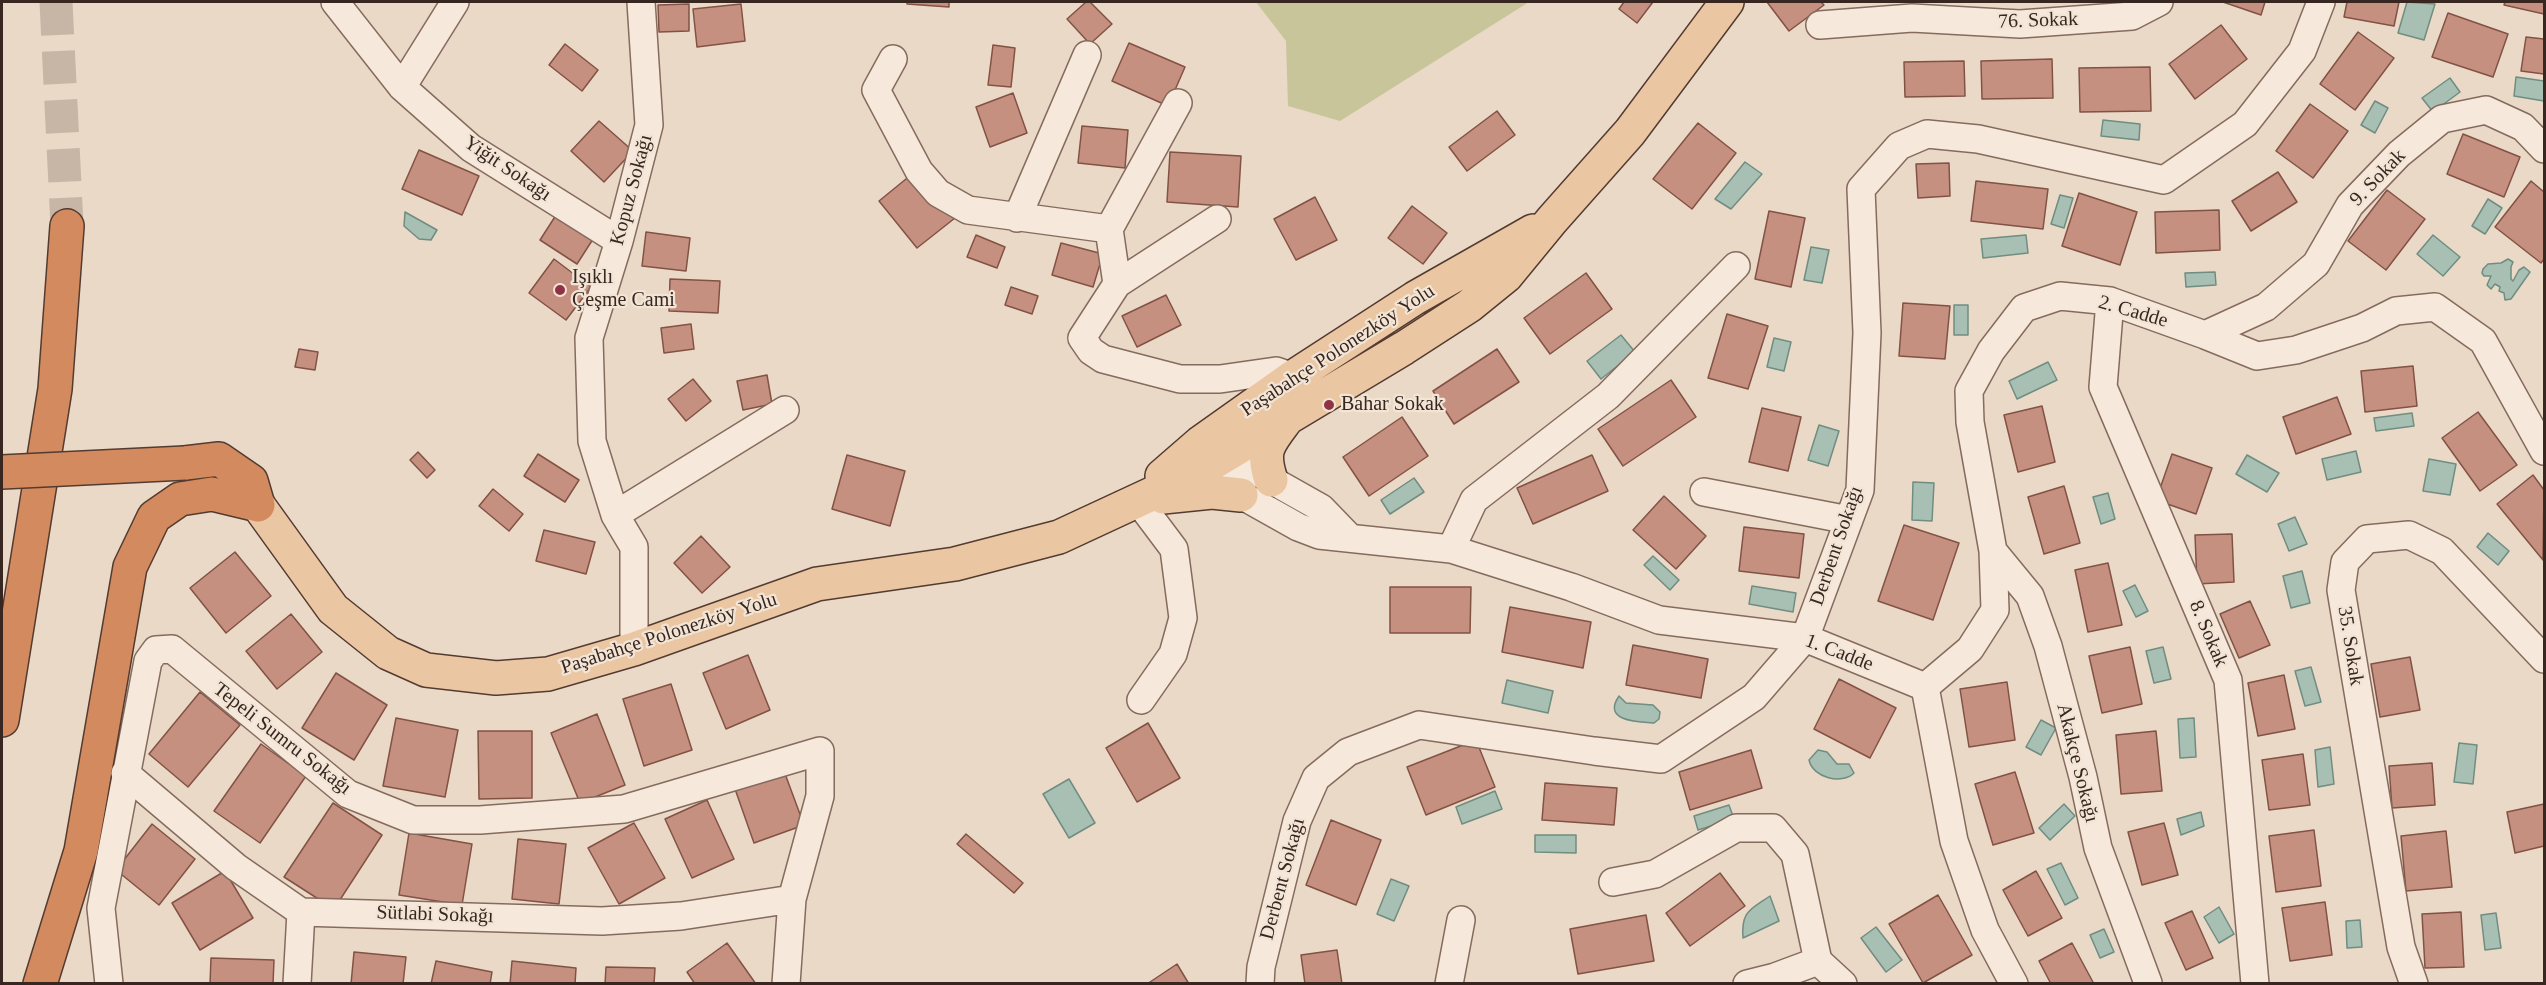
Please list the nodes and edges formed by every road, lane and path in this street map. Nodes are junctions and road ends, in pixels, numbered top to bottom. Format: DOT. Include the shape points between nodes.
graph roads {
  1 [pos="335,2"];
  2 [pos="455,2"];
  3 [pos="641,2"];
  4 [pos="1727,2"];
  5 [pos="2159,2"];
  6 [pos="2321,2"];
  7 [pos="1921,10"];
  8 [pos="1820,25"];
  9 [pos="1087,55"];
  10 [pos="893,59"];
  11 [pos="402,87"];
  12 [pos="1178,103"];
  13 [pos="2544,149"];
  14 [pos="1017,218"];
  15 [pos="1217,219"];
  16 [pos="1552,220"];
  17 [pos="67,226"];
  18 [pos="1109,229"];
  19 [pos="620,241"];
  20 [pos="1736,266"];
  21 [pos="1117,284"];
  22 [pos="2109,301"];
  23 [pos="1365,331"];
  24 [pos="2205,334"];
  25 [pos="1293,377"];
  26 [pos="785,410"];
  27 [pos="1287,418"];
  28 [pos="2544,451"];
  29 [pos="1214,452"];
  30 [pos="2,472"];
  31 [pos="1271,480"];
  32 [pos="1704,492"];
  33 [pos="1241,495"];
  34 [pos="1138,501"];
  35 [pos="258,505"];
  36 [pos="615,515"];
  37 [pos="1849,520"];
  38 [pos="1350,538"];
  39 [pos="1451,549"];
  40 [pos="1993,551"];
  41 [pos="1805,638"];
  42 [pos="634,649"];
  43 [pos="2544,659"];
  44 [pos="1924,687"];
  45 [pos="1141,700"];
  46 [pos="2,720"];
  47 [pos="125,773"];
  48 [pos="1612,882"];
  49 [pos="792,899"];
  50 [pos="301,912"];
  51 [pos="1461,920"];
  52 [pos="59,923"];
  53 [pos="1818,961"];
  54 [pos="1777,980"];
  55 [pos="2148,983"];
  56 [pos="33,984"];
  57 [pos="40,984"];
  58 [pos="109,984"];
  59 [pos="297,984"];
  60 [pos="786,984"];
  61 [pos="1260,984"];
  62 [pos="1449,984"];
  63 [pos="1747,984"];
  64 [pos="1843,984"];
  65 [pos="2014,984"];
  66 [pos="2255,984"];
  67 [pos="2414,984"];
  1 -- 11 [label="street, Yiğit Sokağı"];
  2 -- 11 [label="street"];
  3 -- 19 [label="street, Kopuz Sokağı" via="649,125"];
  4 -- 16 [label="main road, Paşabahçe Polonezköy Yolu" via="1630,132"];
  5 -- 7 [label="street, 76. Sokak" via="2132,16 2031,23"];
  6 -- 37 [label="street, Derbent Sokağı" via="2302,51 2245,124 2164,180 1978,139 1927,134 1899,146 1862,189 1867,333 1860,490"];
  7 -- 8 [label="street, 76. Sokak"];
  9 -- 14 [label="street"];
  10 -- 14 [label="street" via="876,90 919,171 938,193 968,210"];
  11 -- 19 [label="street, Yiğit Sokağı" via="471,148"];
  12 -- 18 [label="street"];
  13 -- 24 [label="street, 9. Sokak" via="2523,127 2486,110 2442,119 2399,154 2350,205 2316,264 2266,307"];
  14 -- 18 [label="street"];
  15 -- 21 [label="street"];
  16 -- 23 [label="main road, Paşabahçe Polonezköy Yolu"];
  16 -- 27 [label="main road, Paşabahçe Polonezköy Yolu" via="1506,276 1469,306"];
  17 -- 46 [label="highway" via="55,389"];
  18 -- 21 [label="street"];
  19 -- 36 [label="street, Kopuz Sokağı" via="589,338 592,441"];
  20 -- 39 [label="street" via="1608,396 1474,500"];
  21 -- 25 [label="street" via="1082,338 1091,351 1103,358 1180,379 1220,380 1276,371"];
  22 -- 24 [label="street, 2. Cadde"];
  22 -- 40 [label="street, 2. Cadde" via="2060,296 2024,308 1991,351 1969,391 1970,422"];
  22 -- 66 [label="street, 8. Sokak" via="2103,387 2228,680"];
  23 -- 25 [label="main road, Paşabahçe Polonezköy Yolu"];
  23 -- 29 [label="main road" via="1337,362 1228,436"];
  24 -- 28 [label="street, 2. Cadde" via="2257,356 2296,350 2362,328 2396,311 2435,307 2483,341"];
  25 -- 29 [label="main road, Paşabahçe Polonezköy Yolu"];
  26 -- 36 [label="street"];
  27 -- 29 [label="main road, Paşabahçe Polonezköy Yolu"];
  27 -- 31 [label="main road" via="1265,452"];
  29 -- 31 [label="street"];
  29 -- 33 [label="street, 1. Cadde" via="1222,477"];
  29 -- 34 [label="main road, Paşabahçe Polonezköy Yolu" via="1176,462"];
  30 -- 35 [label="highway, bridge" via="219,459 251,481"];
  31 -- 38 [label="street" via="1321,508"];
  32 -- 37 [label="street"];
  33 -- 34 [label="main road" via="1212,492"];
  33 -- 38 [label="street, 1. Cadde" via="1298,527 1319,535"];
  34 -- 42 [label="main road, Paşabahçe Polonezköy Yolu" via="1059,537 955,564 817,584"];
  34 -- 45 [label="street" via="1174,549 1183,618 1173,654"];
  35 -- 42 [label="main road, Paşabahçe Polonezköy Yolu" via="333,609 388,653 426,670 496,678 548,674"];
  35 -- 52 [label="highway" via="212,494 180,499 154,517 129,567 81,851"];
  36 -- 42 [label="street, Kopuz Sokağı" via="634,547"];
  37 -- 41 [label="street, Derbent Sokağı"];
  38 -- 39 [label="street, 1. Cadde"];
  39 -- 41 [label="street, 1. Cadde" via="1659,620"];
  40 -- 44 [label="street, 2. Cadde" via="1995,610 1970,649"];
  40 -- 55 [label="street, Akakçe Sokağı" via="2034,606 2048,646 2098,848"];
  41 -- 44 [label="street, 1. Cadde"];
  41 -- 61 [label="street, Derbent Sokağı" via="1755,697 1661,759 1419,725 1348,752 1316,778 1297,821 1261,966"];
  43 -- 67 [label="street, 35. Sokak" via="2434,547 2409,535 2367,539 2345,562 2341,590 2345,617 2401,947"];
  44 -- 65 [label="street" via="1954,841 1985,930"];
  47 -- 49 [label="street, Tepeli Sumru Sokağı" via="148,661 156,650 172,649 348,794 413,820 480,820 624,809 820,751 820,796"];
  47 -- 50 [label="street" via="236,867"];
  47 -- 58 [label="street, Tepeli Sumru Sokağı" via="101,908"];
  48 -- 53 [label="street" via="1655,874 1736,828 1773,828 1795,854"];
  49 -- 50 [label="street, Sütlabi Sokağı" via="681,916 602,921"];
  49 -- 60 [label="street"];
  50 -- 59 [label="street"];
  51 -- 62 [label="street"];
  52 -- 56 [label="highway"];
  52 -- 57 [label="highway"];
  53 -- 54 [label="street"];
  53 -- 64 [label="street"];
  54 -- 63 [label="street"];
}
